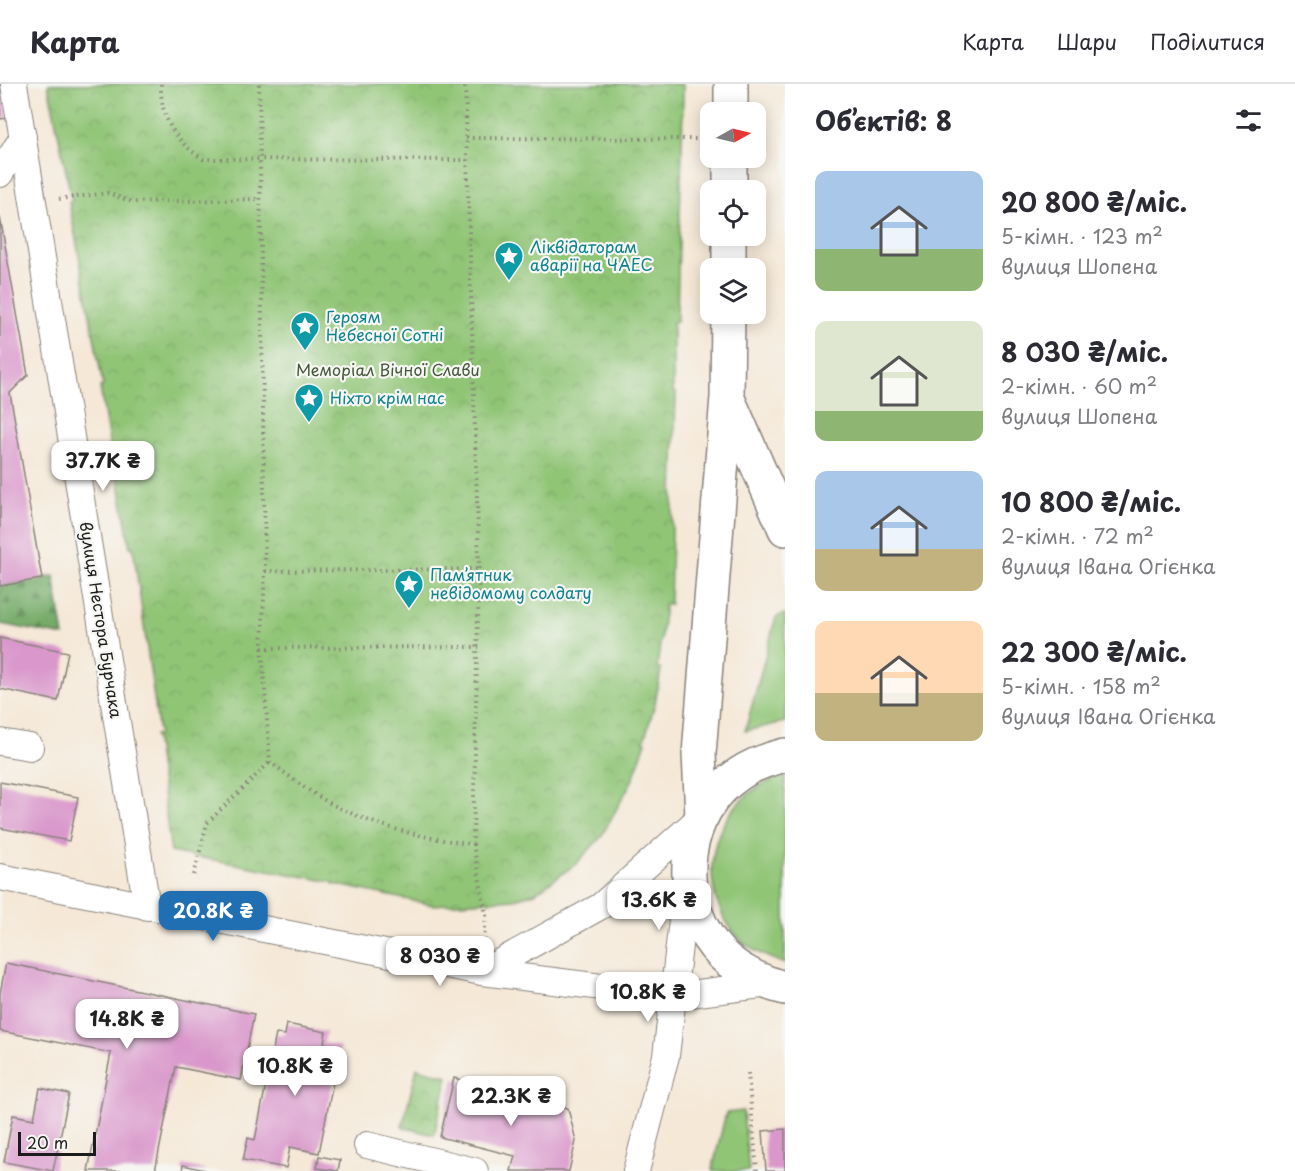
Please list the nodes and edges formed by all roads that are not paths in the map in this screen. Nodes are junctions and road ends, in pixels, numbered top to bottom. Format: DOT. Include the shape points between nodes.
graph roads {
  1 [pos="14,84"];
  2 [pos="731,84"];
  3 [pos="731,102"];
  4 [pos="23,137"];
  5 [pos="0,174"];
  6 [pos="728,324"];
  7 [pos="727,397"];
  8 [pos="785,529"];
  9 [pos="0,742"];
  10 [pos="30,747"];
  11 [pos="785,755"];
  12 [pos="702,816"];
  13 [pos="688,871"];
  14 [pos="0,877"];
  15 [pos="147,907"];
  16 [pos="482,972"];
  17 [pos="777,986"];
  18 [pos="674,996"];
  19 [pos="367,1145"];
  20 [pos="475,1171"];
  21 [pos="636,1171"];
  1 -- 4 [label="street, вулиця Нестора Бурчака"];
  2 -- 3 [label="main road"];
  4 -- 5 [label="street"];
  4 -- 15 [label="street, вулиця Нестора Бурчака"];
  6 -- 7 [label="main road"];
  7 -- 8 [label="main road"];
  7 -- 12 [label="main road" via="699,754"];
  9 -- 10 [label="street"];
  11 -- 12 [label="main road" via="738,774"];
  12 -- 13 [label="main road" via="691,846"];
  12 -- 16 [label="street" via="601,906"];
  13 -- 17 [label="main road" via="692,903 716,948 734,965"];
  13 -- 18 [label="street"];
  14 -- 15 [label="street"];
  15 -- 16 [label="street"];
  16 -- 18 [label="street"];
  17 -- 18 [label="street"];
  18 -- 21 [label="street" via="666,1056"];
  19 -- 20 [label="street"];
}
